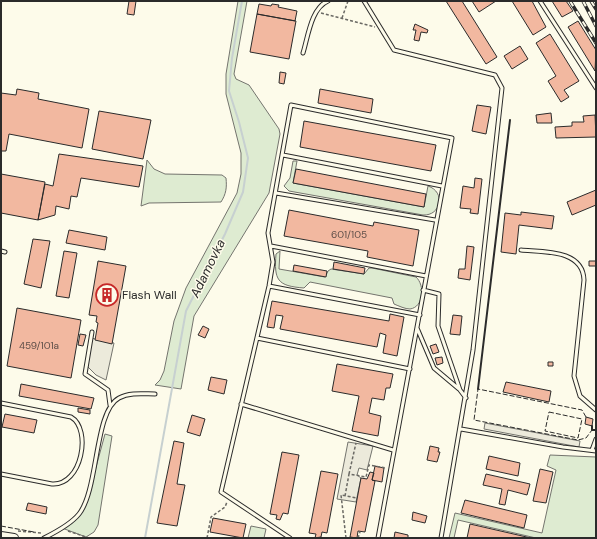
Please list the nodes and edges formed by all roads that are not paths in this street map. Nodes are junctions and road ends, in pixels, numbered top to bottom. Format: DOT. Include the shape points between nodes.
graph roads {
  1 [pos="328,1"];
  2 [pos="359,1"];
  3 [pos="540,1"];
  4 [pos="364,2"];
  5 [pos="303,53"];
  6 [pos="596,88"];
  7 [pos="283,155"];
  8 [pos="442,186"];
  9 [pos="276,193"];
  10 [pos="436,220"];
  11 [pos="271,246"];
  12 [pos="521,250"];
  13 [pos="426,276"];
  14 [pos="269,286"];
  15 [pos="423,290"];
  16 [pos="420,315"];
  17 [pos="417,328"];
  18 [pos="92,332"];
  19 [pos="256,338"];
  20 [pos="410,369"];
  21 [pos="460,390"];
  22 [pos="155,394"];
  23 [pos="466,398"];
  24 [pos="1,403"];
  25 [pos="241,404"];
  26 [pos="110,405"];
  27 [pos="596,410"];
  28 [pos="461,429"];
  29 [pos="596,439"];
  30 [pos="393,450"];
  31 [pos="594,450"];
  32 [pos="1,474"];
  33 [pos="1,536"];
  34 [pos="14,538"];
  35 [pos="44,538"];
  36 [pos="290,538"];
  37 [pos="378,538"];
  38 [pos="441,538"];
  1 -- 5 [label="lane" via="322,3 313,17"];
  2 -- 4 [label="lane"];
  3 -- 6 [label="lane"];
  4 -- 23 [label="lane" via="394,50 495,75 502,88"];
  7 -- 8 [label="lane"];
  7 -- 8 [label="lane" via="291,105 452,138"];
  7 -- 9 [label="lane"];
  8 -- 10 [label="lane"];
  9 -- 10 [label="lane"];
  9 -- 11 [label="lane" via="268,233"];
  10 -- 13 [label="lane"];
  11 -- 13 [label="lane"];
  11 -- 14 [label="lane" via="273,262"];
  12 -- 27 [label="lane" via="569,256 582,268 584,280 574,376 580,396"];
  13 -- 15 [label="lane"];
  14 -- 16 [label="lane"];
  14 -- 19 [label="lane"];
  15 -- 16 [label="lane"];
  15 -- 21 [label="lane" via="439,294 438,326"];
  16 -- 17 [label="lane"];
  17 -- 20 [label="lane"];
  17 -- 21 [label="lane" via="434,368"];
  18 -- 26 [label="lane" via="85,374 108,390"];
  19 -- 20 [label="lane"];
  19 -- 25 [label="lane"];
  20 -- 30 [label="lane"];
  21 -- 23 [label="lane"];
  22 -- 26 [label="lane" via="119,397"];
  23 -- 28 [label="lane"];
  24 -- 32 [label="lane" via="71,417 79,424 82,439 77,468 66,482 52,484"];
  25 -- 30 [label="lane"];
  25 -- 36 [label="lane" via="221,492"];
  26 -- 35 [label="lane" via="89,493 79,514"];
  28 -- 31 [label="lane"];
  28 -- 38 [label="lane"];
  29 -- 31 [label="lane"];
  30 -- 37 [label="lane"];
  33 -- 34 [label="street"];
}
